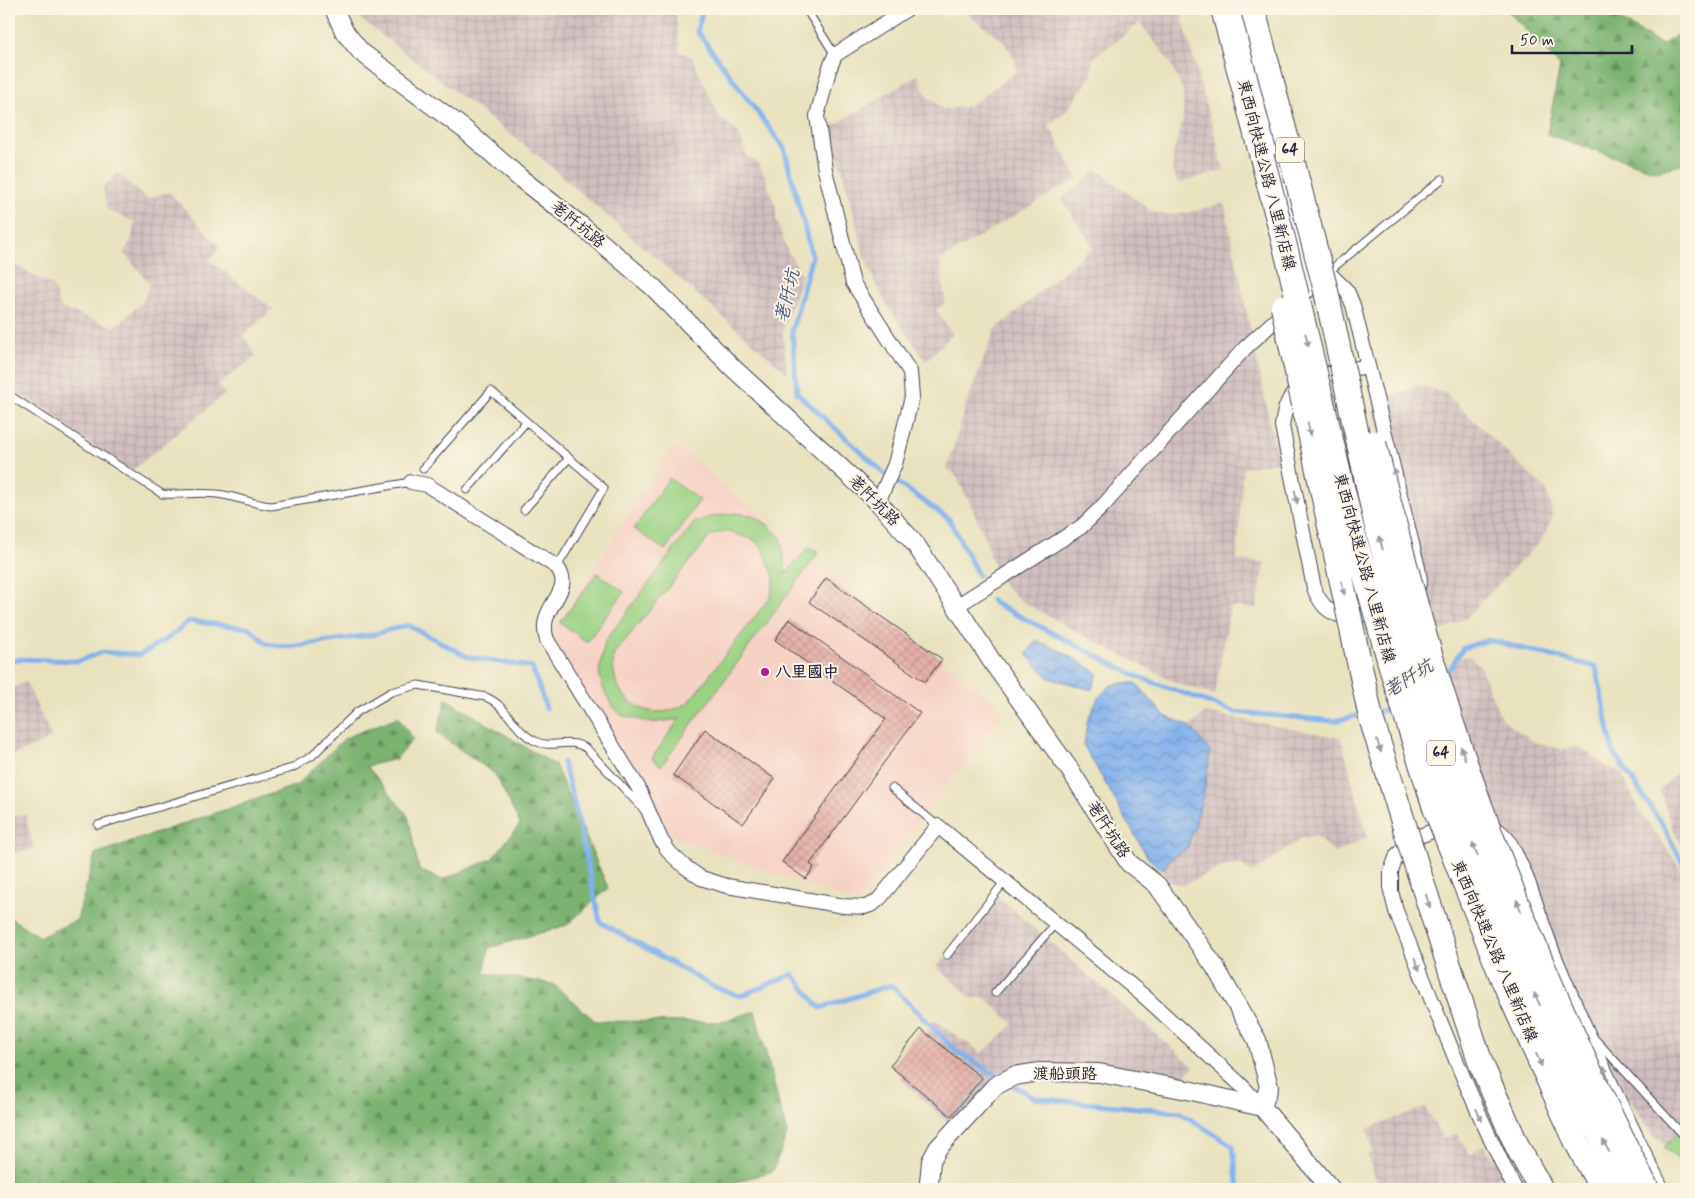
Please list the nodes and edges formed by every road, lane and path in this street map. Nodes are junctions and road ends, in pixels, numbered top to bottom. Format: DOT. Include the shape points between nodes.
graph roads {
  1 [pos="334,9"];
  2 [pos="806,9"];
  3 [pos="907,9"];
  4 [pos="1223,9"];
  5 [pos="1238,9"];
  6 [pos="1253,9"];
  7 [pos="835,55"];
  8 [pos="1262,157"];
  9 [pos="1442,179"];
  10 [pos="1321,283"];
  11 [pos="1368,366"];
  12 [pos="9,395"];
  13 [pos="526,422"];
  14 [pos="569,458"];
  15 [pos="423,469"];
  16 [pos="411,482"];
  17 [pos="467,490"];
  18 [pos="882,494"];
  19 [pos="524,510"];
  20 [pos="557,567"];
  21 [pos="955,607"];
  22 [pos="1386,610"];
  23 [pos="892,788"];
  24 [pos="654,820"];
  25 [pos="1453,824"];
  26 [pos="98,825"];
  27 [pos="938,826"];
  28 [pos="1006,882"];
  29 [pos="1056,923"];
  30 [pos="947,954"];
  31 [pos="995,993"];
  32 [pos="1588,1031"];
  33 [pos="1262,1107"];
  34 [pos="1686,1138"];
  35 [pos="930,1189"];
  36 [pos="1331,1189"];
  37 [pos="1515,1189"];
  38 [pos="1541,1189"];
  39 [pos="1602,1189"];
  40 [pos="1629,1189"];
  41 [pos="1647,1189"];
  42 [pos="1662,1189"];
  1 -- 18 [label="street, 荖阡坑路" via="344,31 361,52 464,129 584,228 646,281 732,368"];
  2 -- 7 [label="lane"];
  3 -- 7 [label="street"];
  4 -- 8 [label="highway, 東西向快速公路 八里新店線 / 64"];
  5 -- 10 [label="street"];
  6 -- 10 [label="highway, 東西向快速公路 八里新店線 / 64, bridge"];
  7 -- 18 [label="street" via="817,116 825,170 853,283 910,372 912,397 894,467"];
  8 -- 38 [label="highway, one-way, bridge" via="1277,274 1371,718 1481,1064 1518,1148"];
  8 -- 39 [label="highway, 東西向快速公路 八里新店線 / 64, one-way, bridge" via="1352,529 1435,808 1502,977 1577,1143"];
  9 -- 10 [label="lane"];
  10 -- 11 [label="street" via="1347,291"];
  10 -- 21 [label="street" via="1245,348 1101,508 1081,526"];
  40 -- 10 [label="highway, 東西向快速公路 八里新店線 / 64, one-way, bridge" via="1598,1131 1522,966 1457,803 1415,671 1376,523"];
  41 -- 10 [label="highway, one-way, bridge" via="1614,1124 1541,961 1479,800 1434,666 1372,434"];
  22 -- 11 [label="street, one-way" via="1411,599 1420,580"];
  11 -- 22 [label="street, one-way" via="1307,381 1294,392 1282,426 1318,599 1326,609 1346,617"];
  12 -- 16 [label="lane" via="162,494 218,494 271,506"];
  13 -- 14 [label="lane"];
  13 -- 15 [label="lane" via="491,392"];
  13 -- 17 [label="lane"];
  14 -- 19 [label="lane"];
  14 -- 20 [label="lane" via="604,488"];
  16 -- 20 [label="street" via="427,485"];
  18 -- 21 [label="street, 荖阡坑路"];
  20 -- 24 [label="street" via="563,581 546,614 544,632 547,640 638,787"];
  21 -- 33 [label="street, 荖阡坑路" via="1070,770 1129,863 1156,885 1215,967 1257,1040 1269,1087"];
  22 -- 25 [label="street"];
  23 -- 27 [label="lane"];
  24 -- 26 [label="lane" via="581,744 541,744 528,737 495,700 418,685 391,692 357,712 312,756 292,768"];
  24 -- 27 [label="street" via="670,853 701,878 726,886 865,907 880,898"];
  25 -- 32 [label="street" via="1473,821 1492,827 1505,836 1523,869 1554,954"];
  25 -- 37 [label="street, one-way" via="1414,838 1397,855 1391,871 1391,891 1396,911 1468,1089"];
  27 -- 28 [label="street"];
  28 -- 29 [label="street"];
  28 -- 30 [label="lane"];
  29 -- 31 [label="lane"];
  29 -- 33 [label="street" via="1152,1002"];
  32 -- 34 [label="lane"];
  42 -- 32 [label="street, one-way"];
  33 -- 35 [label="street, 渡船頭路" via="1098,1073 1040,1072 1014,1076 994,1086 938,1148 931,1161"];
  33 -- 36 [label="street"];
}
